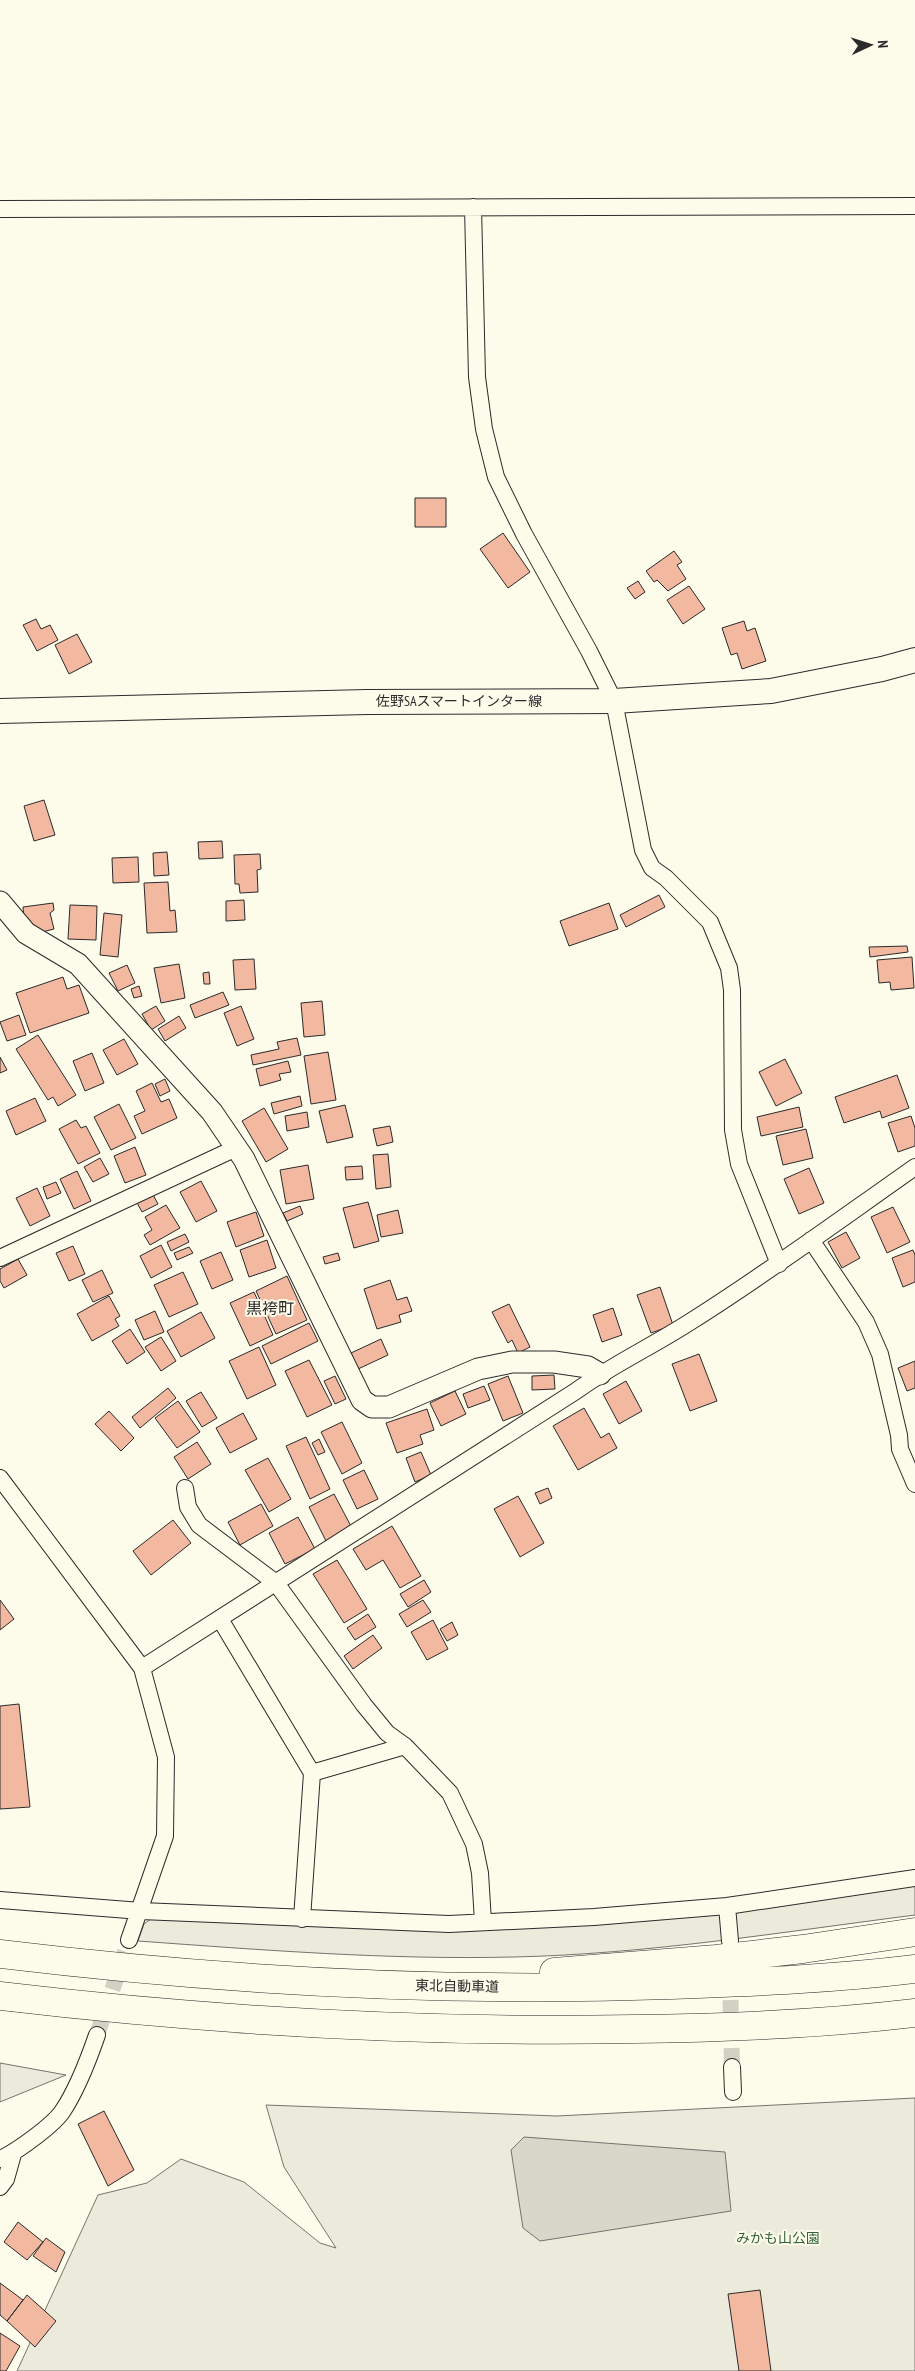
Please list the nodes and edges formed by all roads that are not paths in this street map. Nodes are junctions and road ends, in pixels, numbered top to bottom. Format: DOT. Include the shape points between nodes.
graph roads {
  1 [pos="915,206"];
  2 [pos="473,207"];
  3 [pos="0,209"];
  4 [pos="915,660"];
  5 [pos="614,701"];
  6 [pos="0,710"];
  7 [pos="0,902"];
  8 [pos="236,1148"];
  9 [pos="915,1168"];
  10 [pos="811,1240"];
  11 [pos="0,1258"];
  12 [pos="779,1264"];
  13 [pos="600,1374"];
  14 [pos="0,1478"];
  15 [pos="915,1484"];
  16 [pos="185,1488"];
  17 [pos="276,1583"];
  18 [pos="220,1618"];
  19 [pos="142,1668"];
  20 [pos="405,1746"];
  21 [pos="312,1773"];
  22 [pos="915,1878"];
  23 [pos="0,1900"];
  24 [pos="727,1906"];
  25 [pos="141,1911"];
  26 [pos="302,1919"];
  27 [pos="484,1922"];
  28 [pos="915,1932"];
  29 [pos="129,1940"];
  30 [pos="730,1941"];
  31 [pos="0,1954"];
  32 [pos="915,1969"];
  33 [pos="458,1986"];
  34 [pos="0,1996"];
  35 [pos="915,2013"];
  36 [pos="97,2035"];
  37 [pos="732,2068"];
  38 [pos="733,2092"];
  39 [pos="6,2157"];
  40 [pos="0,2187"];
  1 -- 2 [label="street"];
  2 -- 3 [label="street"];
  2 -- 5 [label="street" via="477,377 484,429 496,477"];
  4 -- 5 [label="main road, 佐野SAスマートインター線" via="772,691"];
  5 -- 6 [label="main road, 佐野SAスマートインター線" via="367,702"];
  5 -- 12 [label="street" via="643,850 652,868 710,922 729,968 733,1021 733,1130 739,1164"];
  7 -- 8 [label="street" via="26,933 78,964 212,1112"];
  8 -- 11 [label="street"];
  8 -- 13 [label="street" via="362,1400 372,1407 389,1407 478,1369 512,1362 563,1363 588,1367"];
  9 -- 10 [label="street"];
  10 -- 12 [label="street"];
  10 -- 15 [label="street" via="866,1322 880,1354 900,1435 900,1449"];
  12 -- 13 [label="street" via="691,1322"];
  13 -- 17 [label="street"];
  14 -- 19 [label="street"];
  16 -- 17 [label="street" via="188,1507 199,1525"];
  17 -- 18 [label="street"];
  17 -- 20 [label="street" via="364,1704 387,1733"];
  18 -- 19 [label="street"];
  18 -- 21 [label="street"];
  19 -- 25 [label="street" via="166,1757 165,1836"];
  20 -- 21 [label="street"];
  20 -- 27 [label="street" via="450,1793 466,1823 480,1873"];
  21 -- 26 [label="street"];
  22 -- 24 [label="street"];
  23 -- 25 [label="street"];
  24 -- 27 [label="street"];
  24 -- 30 [label="street"];
  25 -- 26 [label="street"];
  25 -- 29 [label="street"];
  26 -- 27 [label="street" via="448,1924"];
  28 -- 33 [label="highway" via="802,1950 568,1970"];
  31 -- 33 [label="highway, 東北自動車道" via="269,1980"];
  32 -- 33 [label="highway, 東北自動車道" via="718,1984 569,1989"];
  34 -- 35 [label="highway" via="149,2013 463,2030 718,2028"];
  36 -- 39 [label="street" via="88,2062 61,2114"];
  37 -- 38 [label="street"];
  39 -- 40 [label="street" via="6,2179"];
}
